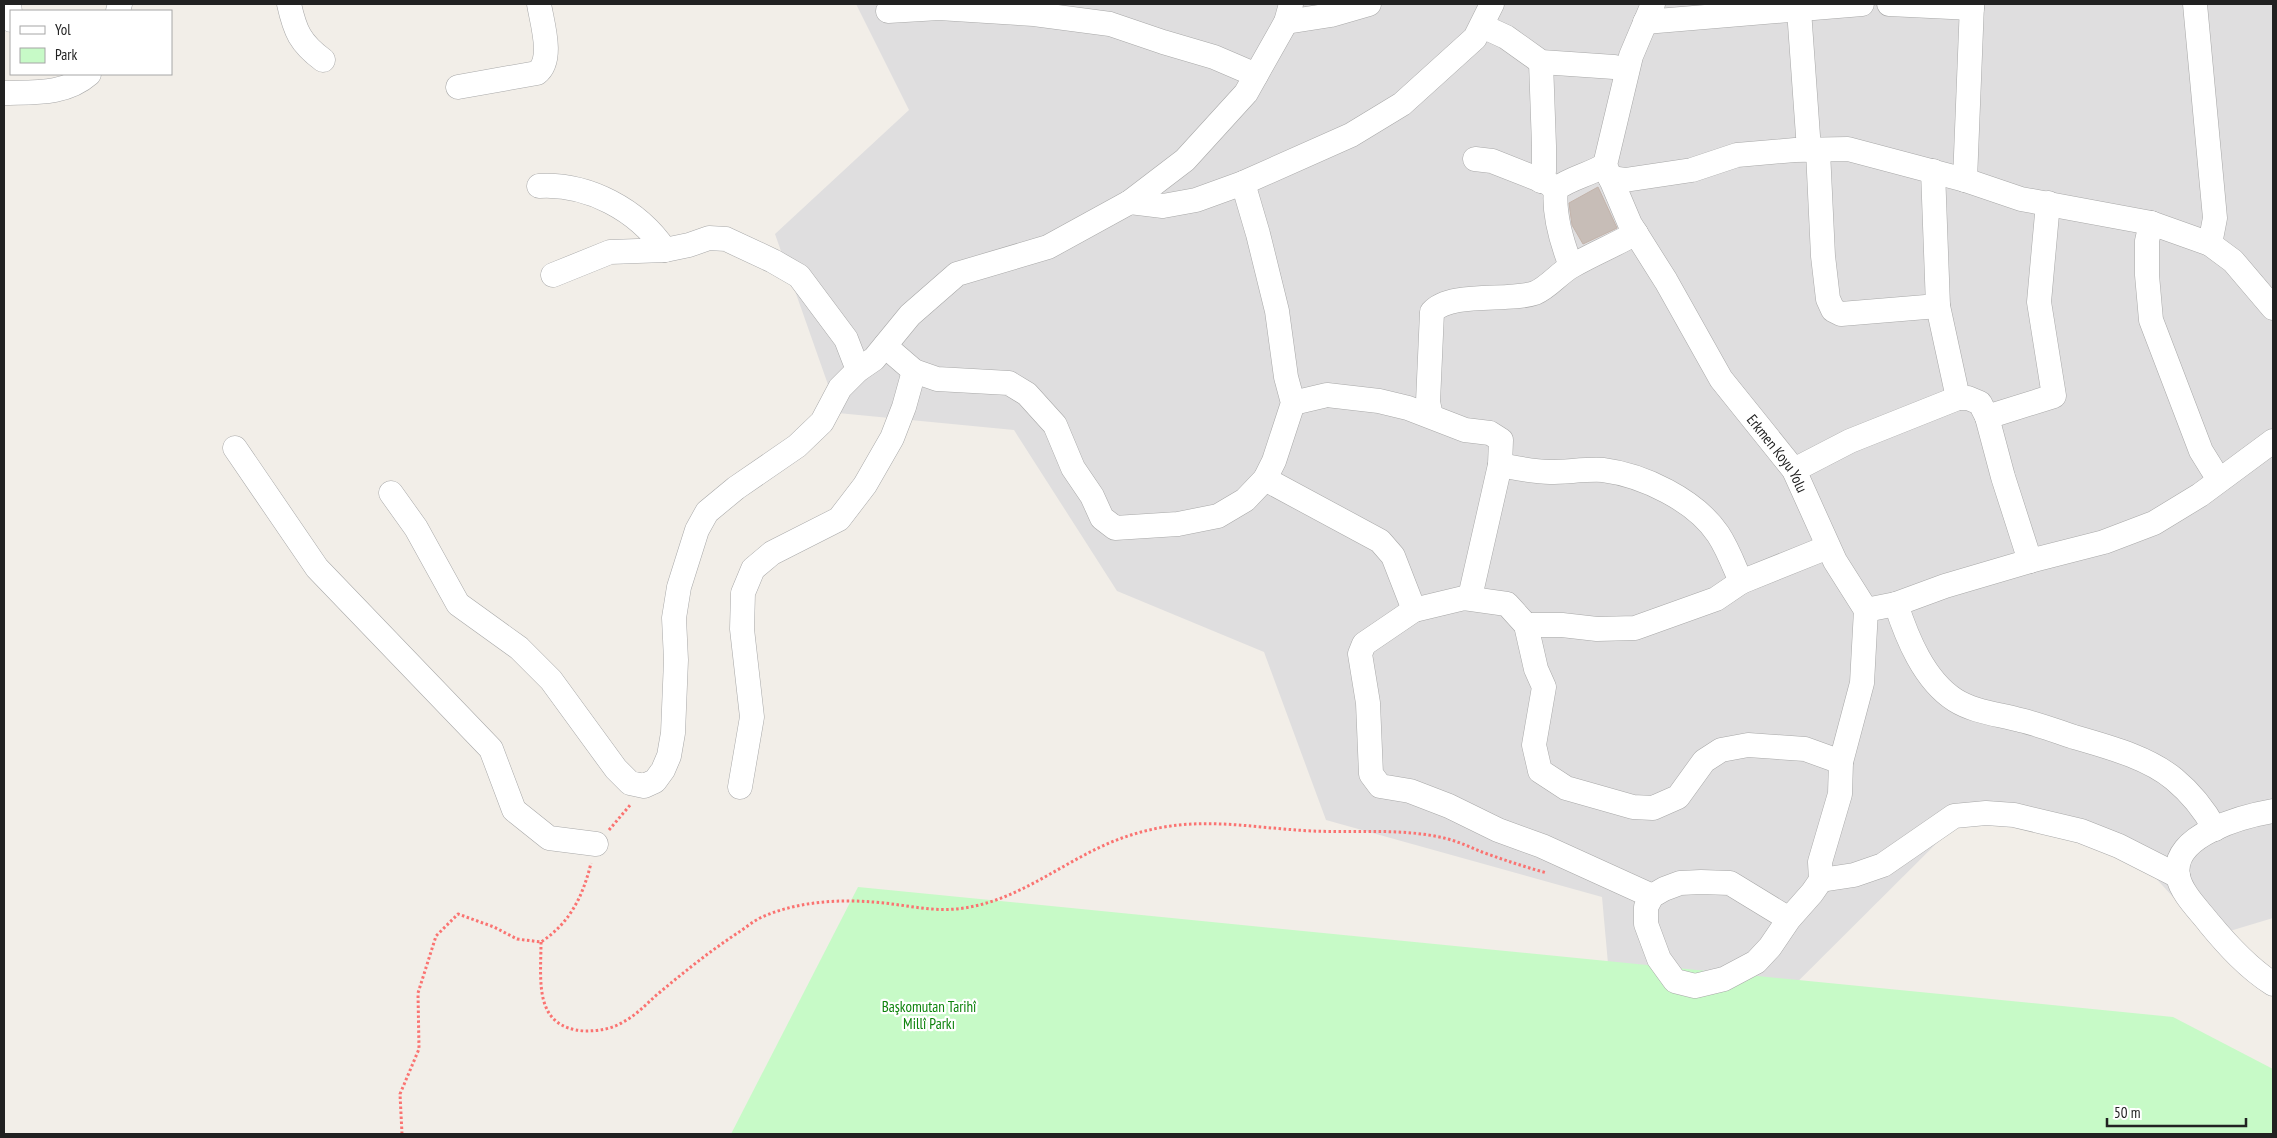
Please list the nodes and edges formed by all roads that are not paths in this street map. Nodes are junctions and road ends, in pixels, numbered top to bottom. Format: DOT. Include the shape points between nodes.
graph roads {
  1 [pos="539,4"];
  2 [pos="1368,4"];
  3 [pos="1492,4"];
  4 [pos="1862,4"];
  5 [pos="1889,4"];
  6 [pos="2195,4"];
  7 [pos="284,6"];
  8 [pos="1972,6"];
  9 [pos="1034,9"];
  10 [pos="1799,10"];
  11 [pos="888,11"];
  12 [pos="1288,13"];
  13 [pos="1649,13"];
  14 [pos="1482,26"];
  15 [pos="323,60"];
  16 [pos="1541,62"];
  17 [pos="1627,70"];
  18 [pos="88,75"];
  19 [pos="1256,75"];
  20 [pos="14,86"];
  21 [pos="458,87"];
  22 [pos="1814,150"];
  23 [pos="1475,159"];
  24 [pos="1933,171"];
  25 [pos="1608,172"];
  26 [pos="1965,180"];
  27 [pos="1243,183"];
  28 [pos="1548,185"];
  29 [pos="539,186"];
  30 [pos="1130,202"];
  31 [pos="2048,203"];
  32 [pos="2151,223"];
  33 [pos="1636,233"];
  34 [pos="2210,244"];
  35 [pos="665,250"];
  36 [pos="1571,266"];
  37 [pos="553,274"];
  38 [pos="1938,306"];
  39 [pos="2273,308"];
  40 [pos="885,346"];
  41 [pos="858,370"];
  42 [pos="914,372"];
  43 [pos="1958,398"];
  44 [pos="1293,403"];
  45 [pos="1431,416"];
  46 [pos="1988,417"];
  47 [pos="2273,442"];
  48 [pos="235,448"];
  49 [pos="1500,465"];
  50 [pos="1794,470"];
  51 [pos="1265,479"];
  52 [pos="2219,480"];
  53 [pos="392,493"];
  54 [pos="1828,547"];
  55 [pos="2030,561"];
  56 [pos="1741,582"];
  57 [pos="1470,597"];
  58 [pos="1896,604"];
  59 [pos="1414,610"];
  60 [pos="1866,610"];
  61 [pos="1526,625"];
  62 [pos="1841,762"];
  63 [pos="740,787"];
  64 [pos="2273,811"];
  65 [pos="2215,829"];
  66 [pos="596,844"];
  67 [pos="2178,876"];
  68 [pos="1821,880"];
  69 [pos="1652,896"];
  70 [pos="1788,919"];
  71 [pos="2273,984"];
  1 -- 21 [label="street" via="547,56 541,70"];
  2 -- 12 [label="street" via="1331,15"];
  3 -- 14 [label="street"];
  4 -- 10 [label="street"];
  5 -- 8 [label="street"];
  6 -- 34 [label="street" via="2215,209"];
  7 -- 15 [label="street" via="308,49"];
  8 -- 26 [label="street"];
  9 -- 11 [label="street"];
  9 -- 19 [label="street" via="1110,24 1214,57"];
  10 -- 13 [label="street"];
  10 -- 22 [label="street"];
  12 -- 19 [label="street"];
  13 -- 17 [label="street"];
  14 -- 16 [label="street" via="1506,37"];
  14 -- 27 [label="street" via="1475,38 1402,104 1351,135"];
  16 -- 17 [label="street" via="1614,66"];
  16 -- 28 [label="street"];
  17 -- 25 [label="street"];
  18 -- 20 [label="street" via="64,89 50,92"];
  19 -- 30 [label="street" via="1246,93 1185,160"];
  22 -- 24 [label="street" via="1848,149"];
  22 -- 25 [label="street" via="1738,156 1692,170 1626,180"];
  22 -- 38 [label="street" via="1828,299 1833,310 1841,314"];
  23 -- 28 [label="street" via="1492,161"];
  24 -- 26 [label="street"];
  24 -- 38 [label="street"];
  25 -- 28 [label="street"];
  25 -- 33 [label="street, Erkmen Koyu Yolu"];
  26 -- 31 [label="street" via="2021,199"];
  27 -- 30 [label="street" via="1196,200 1163,206"];
  27 -- 44 [label="street" via="1277,311"];
  28 -- 36 [label="street"];
  29 -- 35 [label="street" via="555,185 579,190 613,203 629,212 655,235"];
  30 -- 40 [label="street" via="1048,247 957,274 910,315"];
  31 -- 32 [label="street"];
  31 -- 46 [label="street" via="2039,302 2054,396"];
  32 -- 34 [label="street"];
  32 -- 52 [label="street" via="2147,241 2147,275 2151,320 2201,451"];
  33 -- 36 [label="street"];
  33 -- 50 [label="street, Erkmen Koyu Yolu" via="1721,379"];
  34 -- 39 [label="street" via="2234,261"];
  35 -- 37 [label="street" via="610,252"];
  35 -- 41 [label="street" via="709,238 726,239 798,276 846,340"];
  36 -- 45 [label="street" via="1534,293 1468,299 1437,306 1432,312 1428,402"];
  38 -- 43 [label="street"];
  40 -- 41 [label="street"];
  40 -- 42 [label="street"];
  41 -- 53 [label="street" via="840,388 822,422 797,446 707,512 697,530 679,587 674,618 676,660 669,756 655,781 644,786 630,783 616,769 551,680 519,648 458,604 416,528"];
  42 -- 51 [label="street" via="937,379 1009,383 1026,394 1055,425 1073,468 1102,518 1115,528 1178,524 1218,516 1245,500"];
  42 -- 63 [label="street" via="892,438 865,486 839,519 772,553 753,569 743,594 742,629 752,717"];
  43 -- 46 [label="street" via="1980,403"];
  43 -- 50 [label="street" via="1850,441"];
  44 -- 45 [label="street" via="1327,395 1379,401"];
  44 -- 51 [label="street"];
  45 -- 49 [label="street" via="1465,430 1490,433 1501,440"];
  46 -- 55 [label="street"];
  47 -- 52 [label="street"];
  48 -- 66 [label="street" via="317,568 490,749 514,810 549,838"];
  49 -- 56 [label="street" via="1548,472 1602,470 1628,474 1663,488 1695,510 1717,532"];
  49 -- 57 [label="street"];
  50 -- 54 [label="street, Erkmen Koyu Yolu"];
  51 -- 59 [label="street" via="1380,541 1393,556"];
  52 -- 55 [label="street" via="2154,523 2104,542"];
  54 -- 56 [label="street"];
  54 -- 60 [label="street, Erkmen Koyu Yolu"];
  55 -- 58 [label="street"];
  56 -- 61 [label="street" via="1716,599 1635,628"];
  57 -- 59 [label="street"];
  57 -- 61 [label="street" via="1507,604"];
  58 -- 60 [label="street"];
  58 -- 65 [label="street" via="1910,640 1933,680 1955,699 1978,710 2022,720 2154,765 2205,811"];
  59 -- 69 [label="street" via="1364,644 1360,654 1368,702 1371,774 1380,786 1418,794 1449,806"];
  60 -- 62 [label="street" via="1862,683"];
  61 -- 62 [label="street" via="1536,669 1544,687 1534,745 1540,771 1566,788 1633,807 1652,808 1678,797 1704,761 1721,750 1748,745 1805,749"];
  62 -- 68 [label="street" via="1840,794 1820,862"];
  64 -- 65 [label="street"];
  65 -- 67 [label="street" via="2188,846 2177,865"];
  67 -- 68 [label="street" via="2080,830 1986,812 1954,816 1884,865 1854,875"];
  67 -- 71 [label="street" via="2198,910 2233,951"];
  68 -- 70 [label="street"];
  69 -- 70 [label="street" via="1680,884 1730,883"];
  69 -- 70 [label="street" via="1646,907 1646,924 1659,960 1675,981 1694,986 1724,979 1756,962"];
}
